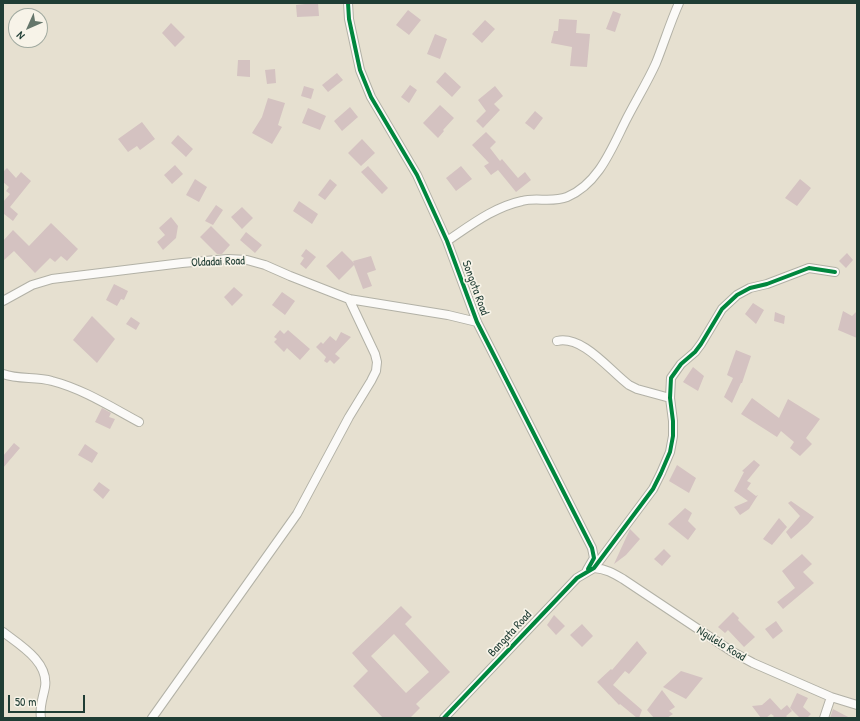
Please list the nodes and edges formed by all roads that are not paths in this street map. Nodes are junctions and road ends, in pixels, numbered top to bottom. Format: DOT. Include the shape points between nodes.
graph roads {
  1 [pos="348,3"];
  2 [pos="679,3"];
  3 [pos="447,241"];
  4 [pos="835,272"];
  5 [pos="349,299"];
  6 [pos="3,301"];
  7 [pos="477,322"];
  8 [pos="556,340"];
  9 [pos="3,374"];
  10 [pos="670,398"];
  11 [pos="139,422"];
  12 [pos="594,568"];
  13 [pos="585,574"];
  14 [pos="3,632"];
  15 [pos="831,697"];
  16 [pos="857,706"];
  17 [pos="41,718"];
  18 [pos="152,718"];
  19 [pos="444,718"];
  20 [pos="824,718"];
  1 -- 3 [label="street, Songota Road" via="360,70 371,97 417,175"];
  2 -- 3 [label="street" via="656,63 606,160 595,175 584,186 565,198 524,200 510,204 488,214"];
  3 -- 7 [label="street, Songota Road"];
  4 -- 10 [label="street, Bangata Road" via="809,268 737,295 722,309 695,352 675,371 671,378"];
  5 -- 6 [label="street, Oldadai Road" via="265,265 247,260 228,259 52,279 32,285"];
  5 -- 7 [label="street, Oldadai Road"];
  5 -- 18 [label="street" via="376,354 377,362 373,376 297,514"];
  7 -- 13 [label="street, Songota Road" via="592,548 594,558"];
  8 -- 10 [label="street" via="567,340 585,348 629,385"];
  9 -- 11 [label="street" via="49,380 70,386"];
  10 -- 12 [label="street, Bangata Road" via="673,436 670,452 661,473 653,489"];
  12 -- 13 [label="street, Bangata Road"];
  12 -- 15 [label="street, Ngulelo Road" via="602,568 623,578 711,638 753,663"];
  13 -- 19 [label="street, Bangata Road" via="577,578"];
  14 -- 17 [label="street" via="32,655 44,672"];
  15 -- 16 [label="street, Ngulelo Road"];
  15 -- 20 [label="street"];
}
